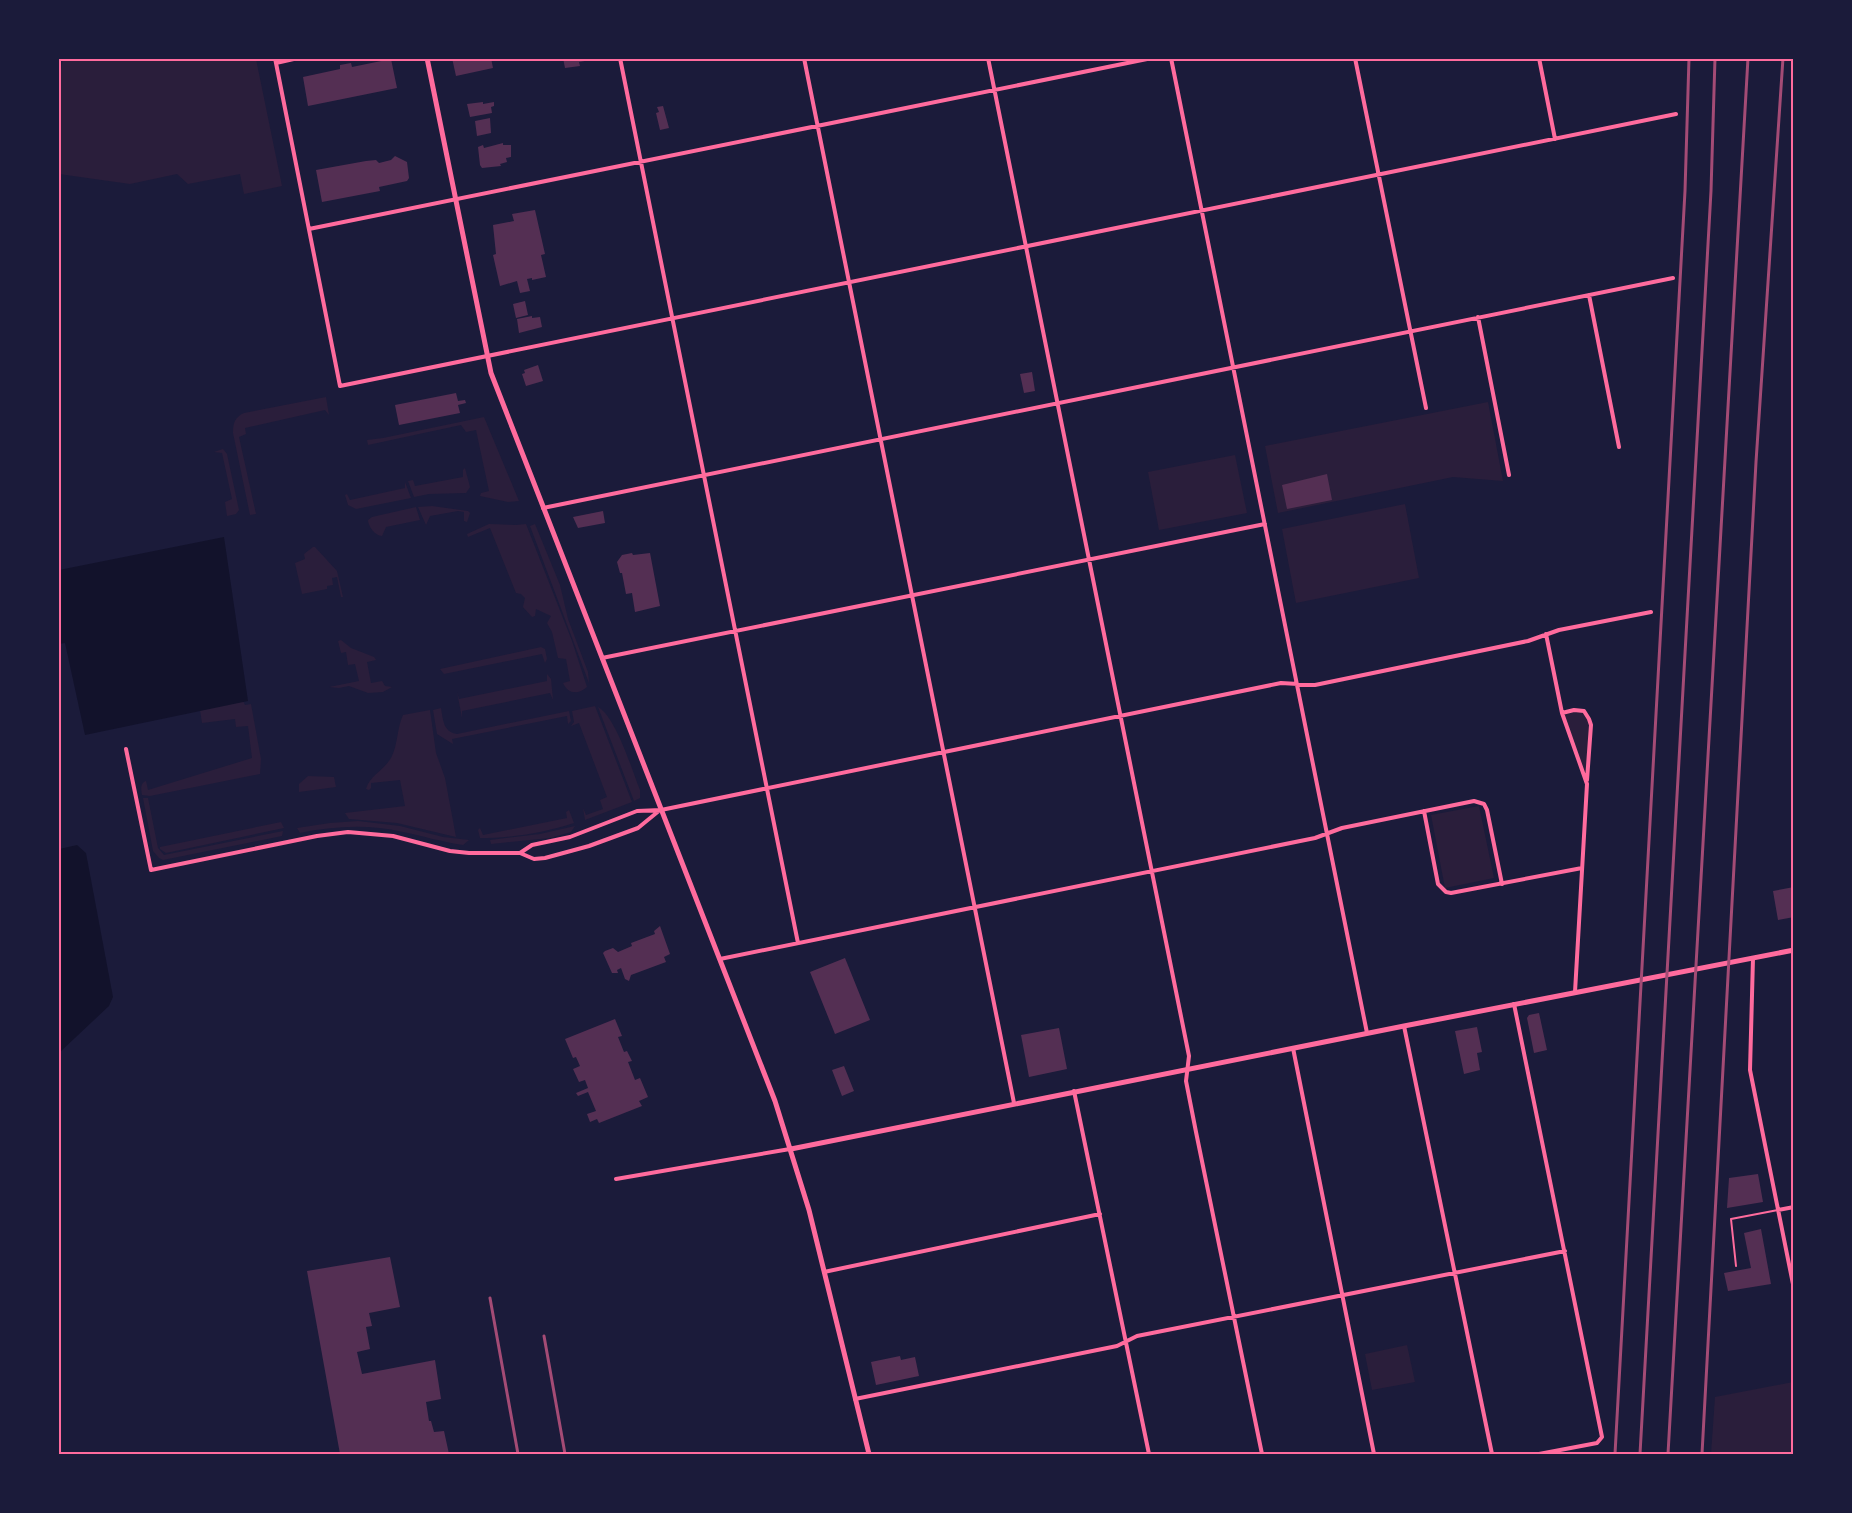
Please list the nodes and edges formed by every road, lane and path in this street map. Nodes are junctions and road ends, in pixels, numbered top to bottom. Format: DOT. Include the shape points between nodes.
graph roads {
  1 [pos="298,58"];
  2 [pos="427,58"];
  3 [pos="620,58"];
  4 [pos="804,58"];
  5 [pos="988,58"];
  6 [pos="1152,58"];
  7 [pos="1171,58"];
  8 [pos="1355,58"];
  9 [pos="1539,58"];
  10 [pos="275,61"];
  11 [pos="994,90"];
  12 [pos="1676,114"];
  13 [pos="818,126"];
  14 [pos="1555,139"];
  15 [pos="641,162"];
  16 [pos="1378,175"];
  17 [pos="456,200"];
  18 [pos="1202,211"];
  19 [pos="309,230"];
  20 [pos="1026,247"];
  21 [pos="1673,278"];
  22 [pos="849,283"];
  23 [pos="1589,295"];
  24 [pos="1478,317"];
  25 [pos="673,319"];
  26 [pos="1410,331"];
  27 [pos="488,356"];
  28 [pos="1233,367"];
  29 [pos="1057,403"];
  30 [pos="1426,408"];
  31 [pos="880,439"];
  32 [pos="1619,447"];
  33 [pos="704,475"];
  34 [pos="1509,475"];
  35 [pos="543,508"];
  36 [pos="1265,525"];
  37 [pos="1088,560"];
  38 [pos="912,595"];
  39 [pos="1651,612"];
  40 [pos="736,631"];
  41 [pos="1546,634"];
  42 [pos="602,658"];
  43 [pos="1297,684"];
  44 [pos="1562,713"];
  45 [pos="1120,715"];
  46 [pos="126,749"];
  47 [pos="944,751"];
  48 [pos="1587,784"];
  49 [pos="767,787"];
  50 [pos="661,810"];
  51 [pos="1424,811"];
  52 [pos="1327,833"];
  53 [pos="520,853"];
  54 [pos="1582,868"];
  55 [pos="1151,871"];
  56 [pos="1502,884"];
  57 [pos="975,907"];
  58 [pos="798,943"];
  59 [pos="1794,950"];
  60 [pos="1753,958"];
  61 [pos="720,959"];
  62 [pos="1575,992"];
  63 [pos="1514,1004"];
  64 [pos="1404,1026"];
  65 [pos="1367,1033"];
  66 [pos="1293,1048"];
  67 [pos="1188,1069"];
  68 [pos="1074,1091"];
  69 [pos="1014,1103"];
  70 [pos="791,1149"];
  71 [pos="616,1179"];
  72 [pos="1794,1207"];
  73 [pos="1778,1210"];
  74 [pos="1100,1214"];
  75 [pos="1565,1251"];
  76 [pos="1736,1266"];
  77 [pos="824,1272"];
  78 [pos="1455,1273"];
  79 [pos="1794,1289"];
  80 [pos="1343,1295"];
  81 [pos="1234,1317"];
  82 [pos="1125,1342"];
  83 [pos="855,1399"];
  84 [pos="869,1455"];
  85 [pos="1149,1455"];
  86 [pos="1262,1455"];
  87 [pos="1374,1455"];
  88 [pos="1492,1455"];
  89 [pos="1539,1455"];
  1 -- 10 [label="street"];
  2 -- 17 [label="main road"];
  3 -- 15 [label="street"];
  4 -- 13 [label="street"];
  5 -- 11 [label="street"];
  6 -- 11 [label="street"];
  7 -- 18 [label="street"];
  8 -- 16 [label="street"];
  9 -- 14 [label="street"];
  10 -- 19 [label="street"];
  11 -- 13 [label="street"];
  11 -- 20 [label="street"];
  12 -- 14 [label="street"];
  13 -- 15 [label="street"];
  13 -- 22 [label="street"];
  14 -- 16 [label="street"];
  15 -- 17 [label="street"];
  15 -- 25 [label="street"];
  16 -- 18 [label="street"];
  16 -- 26 [label="street"];
  17 -- 19 [label="street"];
  17 -- 27 [label="main road"];
  18 -- 20 [label="street"];
  18 -- 28 [label="street"];
  19 -- 27 [label="street" via="340,386"];
  20 -- 22 [label="street"];
  20 -- 29 [label="street"];
  21 -- 23 [label="street"];
  22 -- 25 [label="street"];
  22 -- 31 [label="street"];
  23 -- 24 [label="street"];
  23 -- 32 [label="street"];
  24 -- 26 [label="street"];
  24 -- 34 [label="street"];
  25 -- 27 [label="street"];
  25 -- 33 [label="street"];
  26 -- 28 [label="street"];
  26 -- 30 [label="street"];
  27 -- 35 [label="main road"];
  28 -- 29 [label="street"];
  28 -- 36 [label="street"];
  29 -- 31 [label="street"];
  29 -- 37 [label="street"];
  31 -- 33 [label="street"];
  31 -- 38 [label="street"];
  33 -- 35 [label="street"];
  33 -- 40 [label="street"];
  35 -- 42 [label="main road"];
  36 -- 37 [label="street"];
  36 -- 43 [label="street"];
  37 -- 38 [label="street"];
  37 -- 45 [label="street"];
  38 -- 40 [label="street"];
  38 -- 47 [label="street"];
  39 -- 41 [label="street"];
  40 -- 42 [label="street"];
  40 -- 49 [label="street"];
  41 -- 43 [label="street" via="1315,685"];
  41 -- 44 [label="street"];
  42 -- 50 [label="main road"];
  43 -- 45 [label="street" via="1281,682"];
  43 -- 52 [label="street"];
  44 -- 48 [label="street"];
  44 -- 48 [label="street" via="1584,711 1590,719"];
  45 -- 47 [label="street"];
  45 -- 55 [label="street"];
  46 -- 53 [label="street" via="151,870 348,832 393,836 450,851"];
  47 -- 49 [label="street"];
  47 -- 57 [label="street"];
  48 -- 54 [label="street"];
  49 -- 50 [label="street"];
  49 -- 58 [label="street"];
  50 -- 53 [label="street" via="637,811 570,837 532,844"];
  50 -- 53 [label="street" via="638,828 567,854 534,859"];
  50 -- 61 [label="main road"];
  51 -- 52 [label="street"];
  51 -- 56 [label="street" via="1442,890 1451,893"];
  51 -- 56 [label="street" via="1474,801 1484,804"];
  52 -- 55 [label="street"];
  52 -- 65 [label="street"];
  54 -- 56 [label="street"];
  54 -- 62 [label="street"];
  55 -- 57 [label="street"];
  55 -- 67 [label="street" via="1189,1056"];
  57 -- 58 [label="street"];
  57 -- 69 [label="street"];
  58 -- 61 [label="street"];
  59 -- 60 [label="main road"];
  60 -- 62 [label="main road"];
  60 -- 73 [label="street" via="1750,1070"];
  61 -- 70 [label="main road"];
  62 -- 63 [label="main road"];
  63 -- 64 [label="main road"];
  63 -- 75 [label="street"];
  64 -- 65 [label="main road"];
  64 -- 78 [label="street"];
  65 -- 66 [label="main road"];
  66 -- 67 [label="main road"];
  66 -- 80 [label="street"];
  67 -- 68 [label="main road"];
  67 -- 81 [label="street" via="1186,1081"];
  68 -- 69 [label="main road"];
  68 -- 74 [label="street"];
  69 -- 70 [label="main road"];
  70 -- 71 [label="street"];
  70 -- 77 [label="main road"];
  72 -- 73 [label="street"];
  73 -- 76 [label="lane" via="1731,1219"];
  73 -- 79 [label="street"];
  74 -- 77 [label="street"];
  74 -- 82 [label="street"];
  75 -- 78 [label="street"];
  75 -- 89 [label="street" via="1602,1437 1597,1443"];
  77 -- 83 [label="main road"];
  78 -- 80 [label="street"];
  78 -- 88 [label="street"];
  80 -- 81 [label="street"];
  80 -- 87 [label="street"];
  81 -- 82 [label="street" via="1137,1336"];
  81 -- 86 [label="street"];
  82 -- 83 [label="street"];
  82 -- 85 [label="street"];
  83 -- 84 [label="main road"];
}
